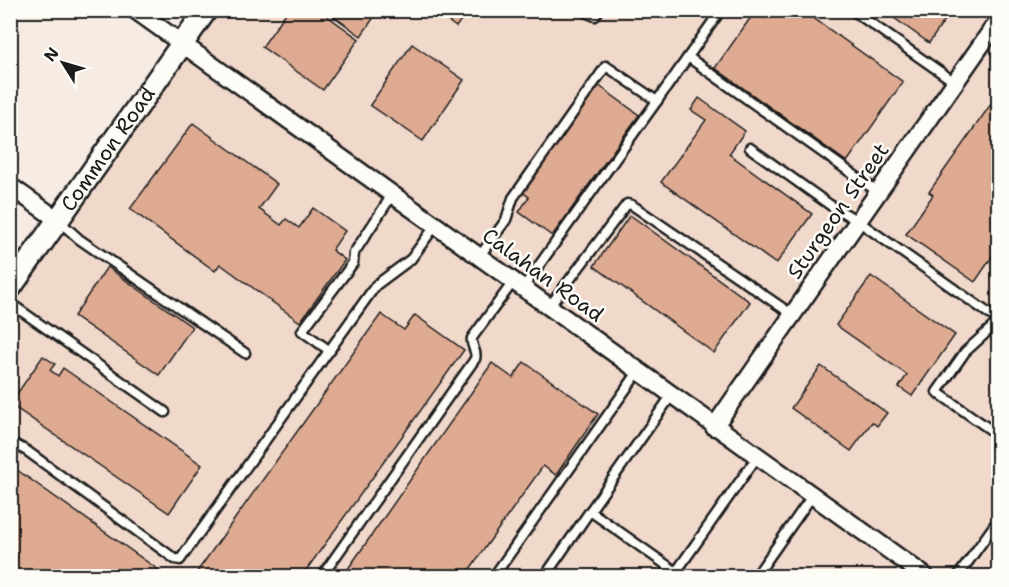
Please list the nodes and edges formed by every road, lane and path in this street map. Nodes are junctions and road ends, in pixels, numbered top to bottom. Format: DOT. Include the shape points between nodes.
graph roads {
  1 [pos="135,10"];
  2 [pos="206,10"];
  3 [pos="580,10"];
  4 [pos="599,10"];
  5 [pos="721,10"];
  6 [pos="852,10"];
  7 [pos="997,27"];
  8 [pos="183,45"];
  9 [pos="688,57"];
  10 [pos="956,83"];
  11 [pos="657,101"];
  12 [pos="750,148"];
  13 [pos="10,186"];
  14 [pos="878,192"];
  15 [pos="392,195"];
  16 [pos="58,220"];
  17 [pos="858,221"];
  18 [pos="435,226"];
  19 [pos="479,257"];
  20 [pos="518,285"];
  21 [pos="10,288"];
  22 [pos="10,303"];
  23 [pos="549,308"];
  24 [pos="793,315"];
  25 [pos="999,321"];
  26 [pos="330,351"];
  27 [pos="244,353"];
  28 [pos="638,372"];
  29 [pos="671,396"];
  30 [pos="165,412"];
  31 [pos="714,427"];
  32 [pos="999,435"];
  33 [pos="10,442"];
  34 [pos="757,457"];
  35 [pos="812,496"];
  36 [pos="590,511"];
  37 [pos="999,520"];
  38 [pos="679,574"];
  39 [pos="322,576"];
  40 [pos="494,576"];
  41 [pos="545,576"];
  42 [pos="756,576"];
  43 [pos="925,576"];
  44 [pos="958,576"];
  1 -- 8 [label="street, Calahan Road"];
  2 -- 8 [label="street, Common Road"];
  3 -- 4 [label="lane" via="595,16"];
  5 -- 9 [label="lane"];
  6 -- 10 [label="lane"];
  7 -- 10 [label="street, Sturgeon Street"];
  8 -- 15 [label="street, Calahan Road"];
  8 -- 16 [label="street, Common Road"];
  9 -- 11 [label="lane"];
  9 -- 14 [label="lane"];
  10 -- 14 [label="street, Sturgeon Street"];
  11 -- 19 [label="lane" via="606,66 513,198 506,220"];
  11 -- 20 [label="lane"];
  12 -- 17 [label="lane" via="830,206"];
  13 -- 16 [label="street"];
  14 -- 17 [label="street, Sturgeon Street"];
  15 -- 18 [label="street, Calahan Road"];
  15 -- 26 [label="lane" via="354,253 352,263 302,331"];
  16 -- 21 [label="street, Common Road"];
  16 -- 27 [label="lane"];
  17 -- 24 [label="street, Sturgeon Street"];
  17 -- 25 [label="lane"];
  18 -- 19 [label="street, Calahan Road"];
  18 -- 26 [label="lane" via="411,259 376,285"];
  19 -- 20 [label="street, Calahan Road"];
  20 -- 23 [label="street, Calahan Road"];
  20 -- 39 [label="lane" via="472,338 475,359"];
  22 -- 30 [label="lane"];
  23 -- 24 [label="lane" via="627,204"];
  23 -- 28 [label="street, Calahan Road"];
  24 -- 31 [label="street, Sturgeon Street"];
  25 -- 32 [label="lane" via="965,352 936,392"];
  26 -- 33 [label="lane" via="180,560"];
  28 -- 29 [label="street, Calahan Road"];
  28 -- 40 [label="lane"];
  29 -- 31 [label="street, Calahan Road"];
  29 -- 36 [label="lane"];
  31 -- 34 [label="street, Calahan Road"];
  34 -- 35 [label="street, Calahan Road"];
  34 -- 38 [label="lane"];
  35 -- 42 [label="lane"];
  35 -- 43 [label="street, Calahan Road"];
  36 -- 38 [label="lane"];
  36 -- 41 [label="lane"];
  37 -- 44 [label="lane"];
}
